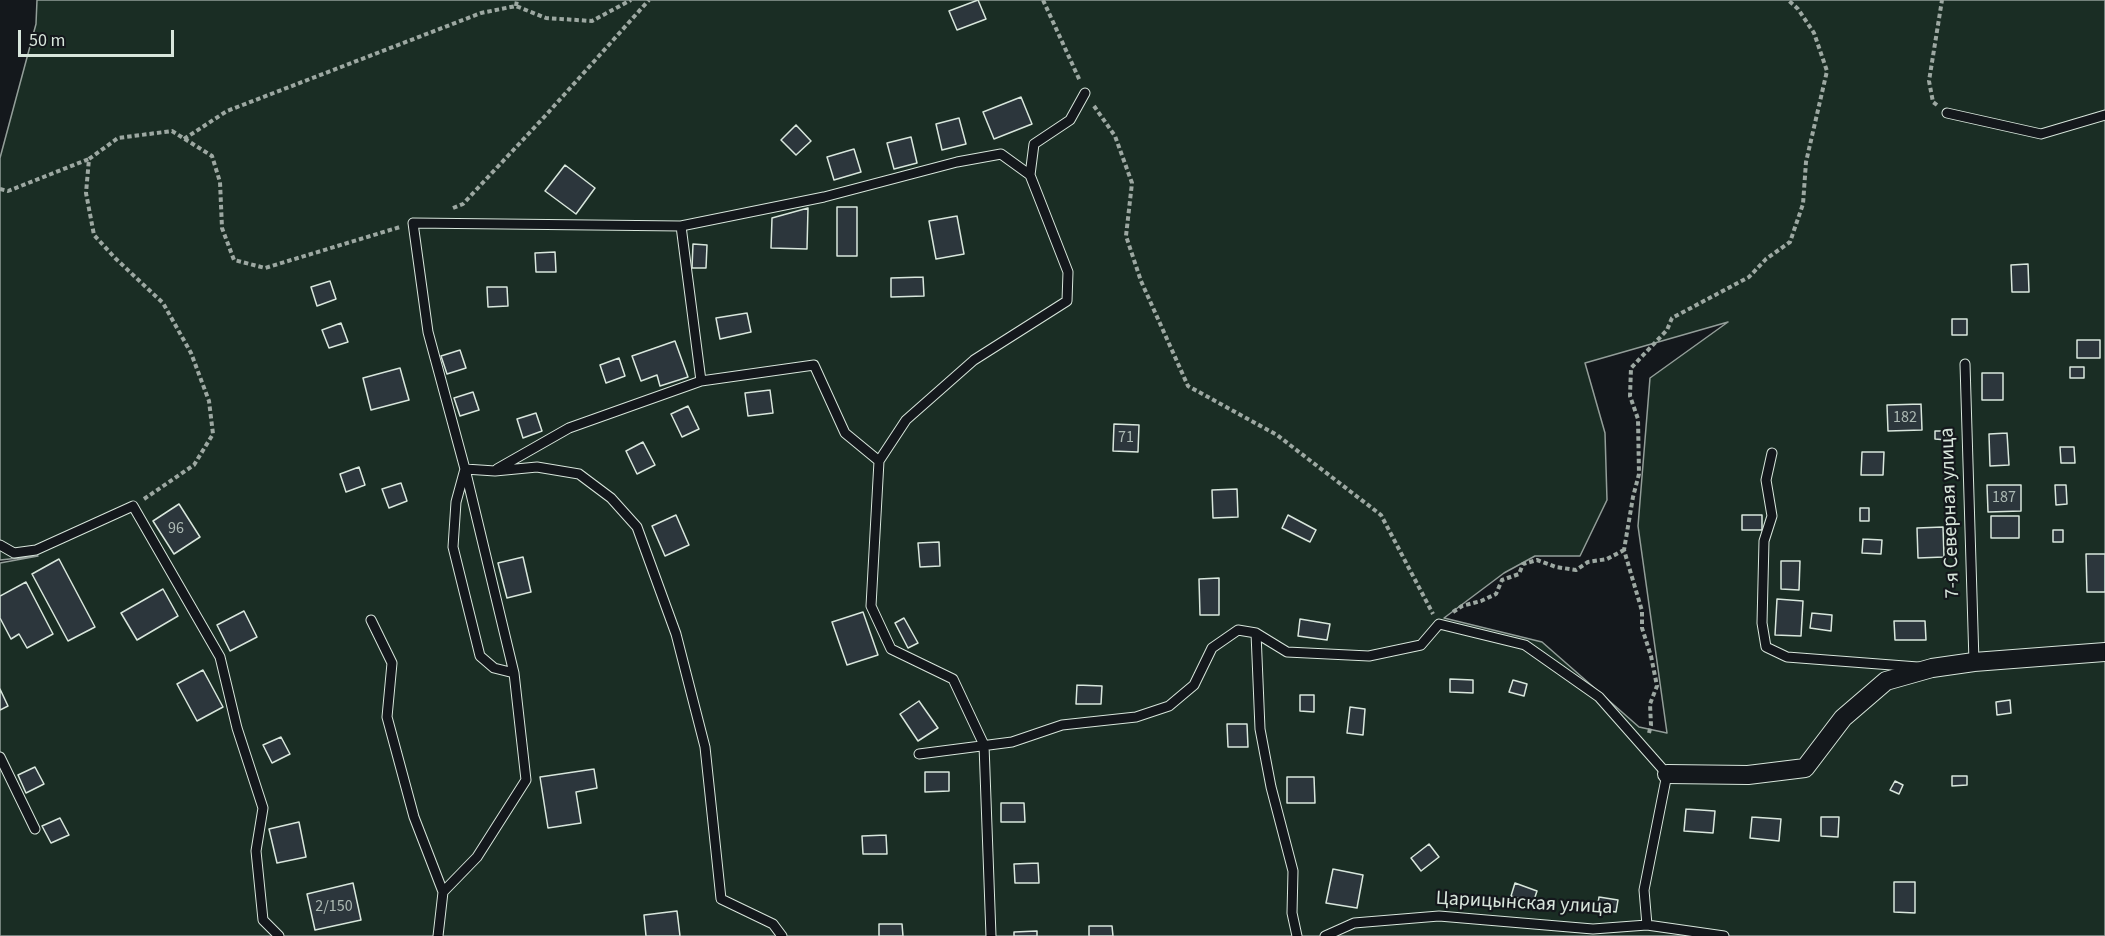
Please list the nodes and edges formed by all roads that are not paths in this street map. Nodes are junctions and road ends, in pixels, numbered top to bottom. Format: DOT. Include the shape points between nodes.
graph roads {
  1 [pos="1085,93"];
  2 [pos="1947,113"];
  3 [pos="2105,116"];
  4 [pos="1030,175"];
  5 [pos="681,226"];
  6 [pos="1965,364"];
  7 [pos="701,381"];
  8 [pos="1772,453"];
  9 [pos="879,461"];
  10 [pos="465,469"];
  11 [pos="495,471"];
  12 [pos="0,545"];
  13 [pos="371,620"];
  14 [pos="1256,633"];
  15 [pos="2105,652"];
  16 [pos="1974,662"];
  17 [pos="1932,668"];
  18 [pos="514,673"];
  19 [pos="984,745"];
  20 [pos="919,754"];
  21 [pos="0,757"];
  22 [pos="1666,774"];
  23 [pos="34,829"];
  24 [pos="443,892"];
  25 [pos="1647,925"];
  26 [pos="279,936"];
  27 [pos="438,936"];
  28 [pos="782,936"];
  29 [pos="991,936"];
  30 [pos="1297,936"];
  31 [pos="1325,936"];
  32 [pos="1724,936"];
  1 -- 4 [label="lane" via="1070,120 1034,144"];
  2 -- 3 [label="lane" via="2041,134"];
  4 -- 5 [label="lane" via="1001,154 824,197"];
  4 -- 9 [label="lane" via="1068,272 1067,301 974,360 906,420"];
  5 -- 7 [label="lane"];
  5 -- 10 [label="lane" via="413,223 428,332"];
  6 -- 16 [label="lane, 7-я Северная улица"];
  7 -- 9 [label="lane" via="814,365 845,433"];
  7 -- 11 [label="lane" via="569,428"];
  8 -- 17 [label="lane" via="1766,480 1772,516 1764,541 1762,623 1766,647 1787,657"];
  9 -- 19 [label="lane" via="871,606 891,649 953,679"];
  10 -- 11 [label="lane"];
  10 -- 18 [label="lane"];
  10 -- 18 [label="lane" via="456,502 453,547 480,656 495,668"];
  11 -- 28 [label="lane" via="537,467 579,474 611,498 637,527 676,634 705,747 721,898 773,924"];
  12 -- 26 [label="lane" via="14,553 36,550 133,506 220,657 237,728 263,808 256,851 263,920"];
  13 -- 24 [label="lane" via="392,663 387,717 414,817"];
  14 -- 19 [label="lane" via="1238,630 1212,648 1194,685 1169,706 1136,717 1062,725 1012,742"];
  14 -- 22 [label="lane" via="1287,652 1369,656 1421,645 1438,624 1525,645 1599,697"];
  14 -- 30 [label="lane" via="1260,729 1293,871 1292,913"];
  15 -- 16 [label="street"];
  16 -- 17 [label="street"];
  17 -- 22 [label="street" via="1886,681 1843,718 1805,768 1748,774"];
  18 -- 24 [label="lane" via="526,780 477,857"];
  19 -- 20 [label="lane"];
  19 -- 29 [label="lane"];
  21 -- 23 [label="lane"];
  22 -- 25 [label="lane" via="1644,890"];
  24 -- 27 [label="lane"];
  25 -- 31 [label="lane, Царицынская улица" via="1593,929 1439,916 1354,923"];
  25 -- 32 [label="lane, Царицынская улица"];
}
